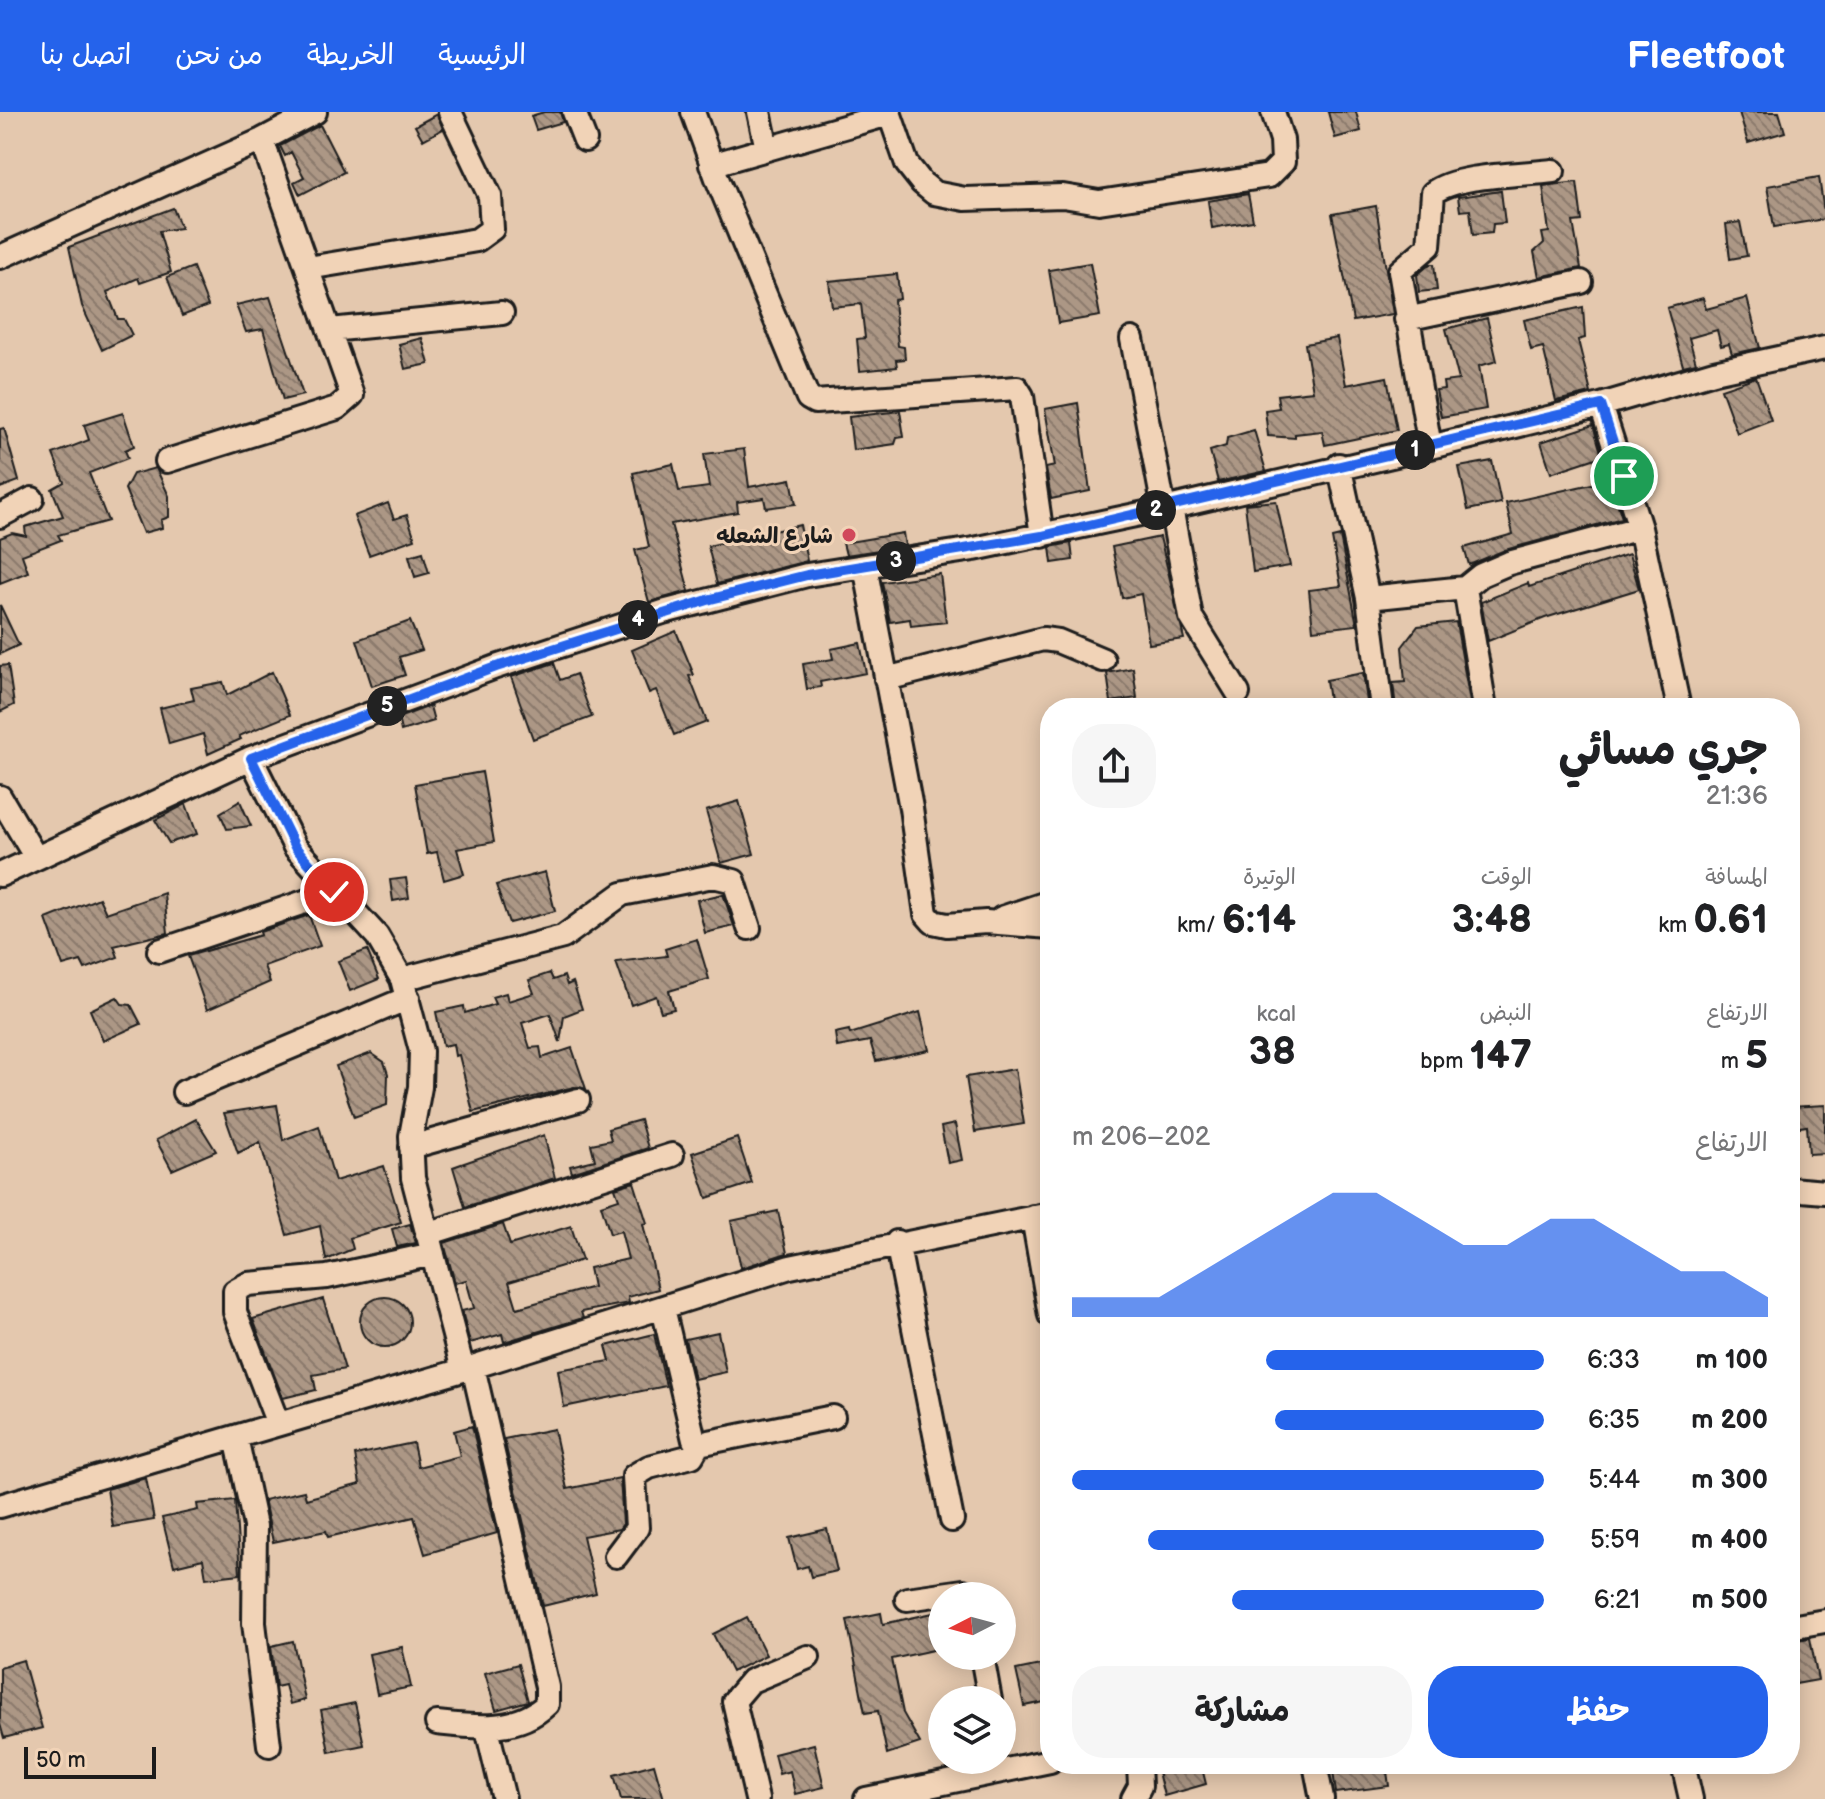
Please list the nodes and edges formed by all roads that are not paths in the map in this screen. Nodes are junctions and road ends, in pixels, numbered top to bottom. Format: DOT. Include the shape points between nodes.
graph roads {
  1 [pos="315,112"];
  2 [pos="450,112"];
  3 [pos="574,112"];
  4 [pos="693,112"];
  5 [pos="759,112"];
  6 [pos="1273,112"];
  7 [pos="889,113"];
  8 [pos="262,140"];
  9 [pos="585,140"];
  10 [pos="767,149"];
  11 [pos="711,165"];
  12 [pos="1553,171"];
  13 [pos="0,257"];
  14 [pos="308,268"];
  15 [pos="1581,282"];
  16 [pos="502,313"];
  17 [pos="1406,319"];
  18 [pos="330,330"];
  19 [pos="1132,339"];
  20 [pos="1825,348"];
  21 [pos="1601,405"];
  22 [pos="1430,447"];
  23 [pos="167,461"];
  24 [pos="1339,465"];
  25 [pos="32,499"];
  26 [pos="1168,508"];
  27 [pos="0,516"];
  28 [pos="1640,528"];
  29 [pos="1042,536"];
  30 [pos="865,566"];
  31 [pos="1465,588"];
  32 [pos="1368,598"];
  33 [pos="1103,660"];
  34 [pos="886,679"];
  35 [pos="1238,693"];
  36 [pos="1381,698"];
  37 [pos="1483,698"];
  38 [pos="1677,698"];
  39 [pos="251,758"];
  40 [pos="0,797"];
  41 [pos="36,858"];
  42 [pos="0,875"];
  43 [pos="334,892"];
  44 [pos="1040,905"];
  45 [pos="989,923"];
  46 [pos="1040,926"];
  47 [pos="749,928"];
  48 [pos="159,951"];
  49 [pos="405,988"];
  50 [pos="184,1092"];
  51 [pos="578,1100"];
  52 [pos="411,1147"];
  53 [pos="672,1155"];
  54 [pos="1800,1190"];
  55 [pos="1825,1192"];
  56 [pos="1040,1215"];
  57 [pos="897,1242"];
  58 [pos="430,1244"];
  59 [pos="663,1308"];
  60 [pos="468,1369"];
  61 [pos="833,1417"];
  62 [pos="278,1424"];
  63 [pos="236,1437"];
  64 [pos="699,1444"];
  65 [pos="0,1506"];
  66 [pos="952,1520"];
  67 [pos="616,1556"];
  68 [pos="928,1596"];
  69 [pos="907,1599"];
  70 [pos="1825,1621"];
  71 [pos="1800,1625"];
  72 [pos="808,1657"];
  73 [pos="437,1723"];
  74 [pos="487,1729"];
  75 [pos="269,1745"];
  76 [pos="1040,1762"];
  77 [pos="1016,1764"];
  78 [pos="967,1774"];
  79 [pos="1139,1774"];
  80 [pos="1317,1774"];
  81 [pos="1685,1774"];
  82 [pos="504,1799"];
  83 [pos="757,1799"];
  84 [pos="866,1799"];
  85 [pos="1133,1799"];
  86 [pos="1322,1799"];
  87 [pos="1691,1799"];
  1 -- 8 [label="street"];
  2 -- 14 [label="street" via="490,196 492,229 477,240"];
  3 -- 9 [label="street"];
  4 -- 11 [label="street"];
  5 -- 10 [label="street"];
  6 -- 7 [label="street" via="1283,162 1269,176 1099,202 1063,196 965,199 934,193 907,164"];
  7 -- 10 [label="street"];
  8 -- 13 [label="street"];
  8 -- 14 [label="street"];
  10 -- 11 [label="street"];
  11 -- 29 [label="street" via="808,398 815,402 1017,388"];
  12 -- 17 [label="street" via="1459,182 1433,193 1429,246 1400,271"];
  14 -- 18 [label="street"];
  15 -- 17 [label="street"];
  16 -- 18 [label="street"];
  17 -- 22 [label="street"];
  18 -- 23 [label="street" via="350,385 347,402"];
  19 -- 26 [label="street"];
  20 -- 21 [label="street" via="1714,372"];
  21 -- 22 [label="street"];
  21 -- 28 [label="street"];
  22 -- 24 [label="street"];
  24 -- 26 [label="street"];
  24 -- 32 [label="street"];
  25 -- 27 [label="street"];
  26 -- 29 [label="street"];
  26 -- 35 [label="street" via="1191,617"];
  28 -- 31 [label="street" via="1509,563"];
  28 -- 38 [label="street"];
  29 -- 30 [label="street"];
  30 -- 34 [label="street"];
  30 -- 39 [label="street" via="807,575 663,612"];
  31 -- 32 [label="street"];
  31 -- 37 [label="street"];
  32 -- 36 [label="street"];
  33 -- 34 [label="street" via="1043,639"];
  34 -- 45 [label="street" via="926,914 947,925"];
  39 -- 41 [label="street"];
  39 -- 43 [label="street" via="295,847"];
  40 -- 41 [label="street"];
  41 -- 42 [label="street"];
  43 -- 48 [label="street"];
  43 -- 49 [label="street" via="377,936"];
  44 -- 45 [label="street"];
  45 -- 46 [label="street"];
  47 -- 49 [label="street" via="734,881 713,876 686,880 622,894 563,937"];
  49 -- 50 [label="street"];
  49 -- 52 [label="street" via="421,1051"];
  51 -- 52 [label="street"];
  52 -- 58 [label="street"];
  53 -- 58 [label="street"];
  54 -- 55 [label="street"];
  56 -- 57 [label="street"];
  57 -- 59 [label="street" via="790,1267"];
  57 -- 66 [label="street"];
  58 -- 60 [label="street"];
  58 -- 62 [label="street" via="327,1277 248,1284 235,1291 235,1312"];
  59 -- 60 [label="street"];
  59 -- 64 [label="street"];
  60 -- 62 [label="street"];
  60 -- 74 [label="street" via="547,1687 547,1704 535,1716"];
  61 -- 64 [label="street"];
  62 -- 63 [label="street"];
  63 -- 65 [label="street"];
  63 -- 75 [label="street" via="255,1526 254,1623"];
  64 -- 67 [label="street" via="692,1456 634,1476 637,1528"];
  68 -- 69 [label="street"];
  70 -- 71 [label="street"];
  72 -- 83 [label="street" via="751,1681 734,1701"];
  73 -- 74 [label="street"];
  74 -- 82 [label="street"];
  76 -- 77 [label="street"];
  78 -- 84 [label="street"];
  79 -- 85 [label="street"];
  80 -- 86 [label="street"];
  81 -- 87 [label="street"];
}
